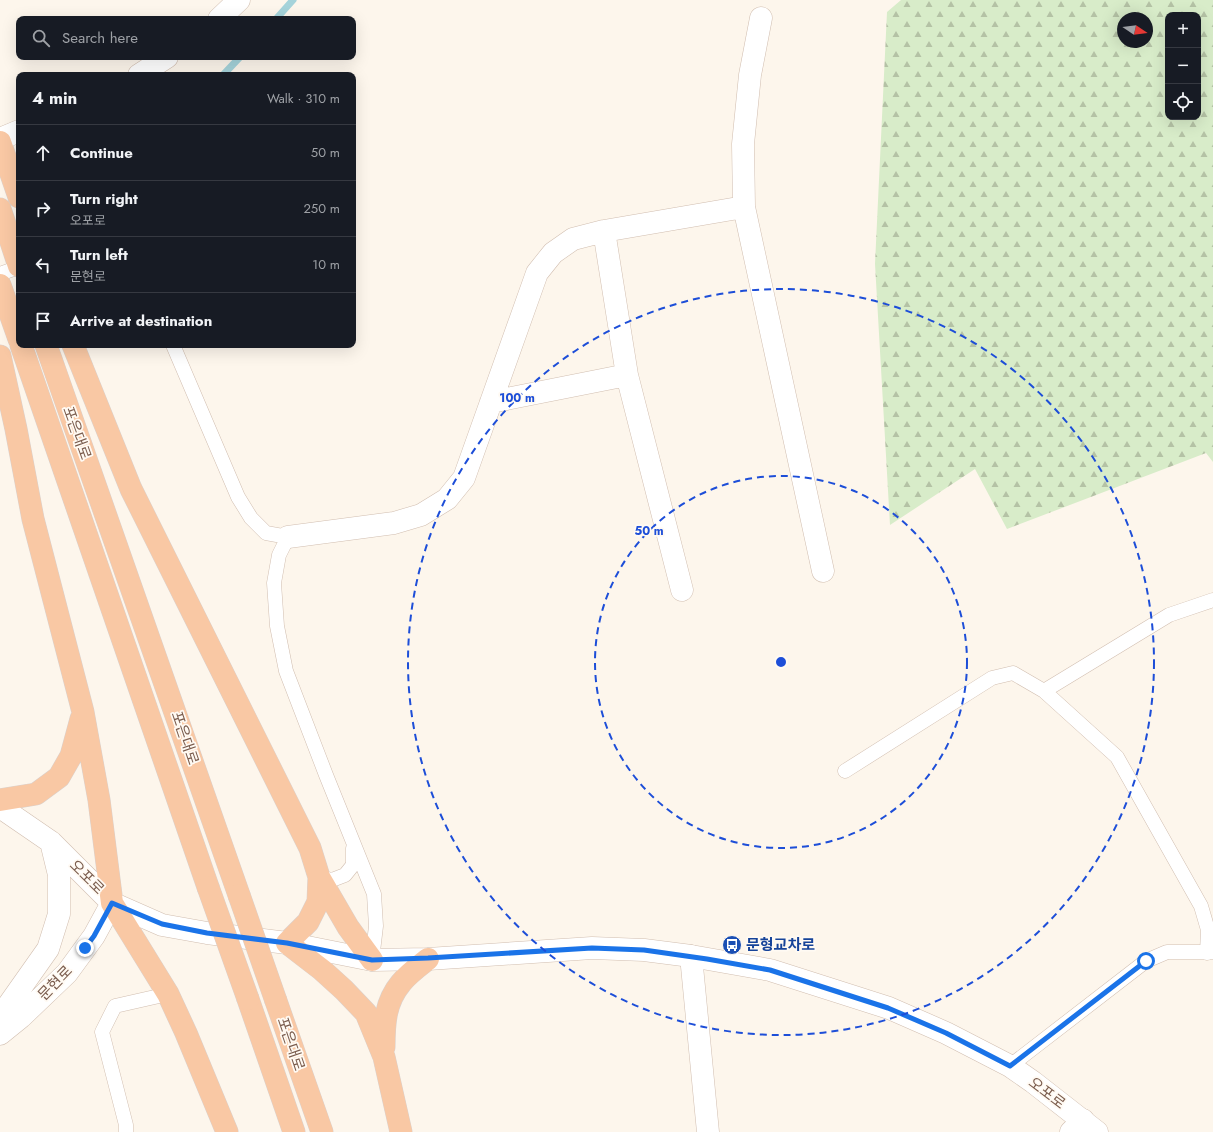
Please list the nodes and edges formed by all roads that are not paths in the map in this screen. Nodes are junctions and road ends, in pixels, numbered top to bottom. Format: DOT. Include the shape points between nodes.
graph roads {
  1 [pos="239,0"];
  2 [pos="222,16"];
  3 [pos="761,18"];
  4 [pos="162,60"];
  5 [pos="144,72"];
  6 [pos="16,132"];
  7 [pos="0,139"];
  8 [pos="0,142"];
  9 [pos="16,187"];
  10 [pos="744,206"];
  11 [pos="0,208"];
  12 [pos="604,232"];
  13 [pos="16,257"];
  14 [pos="16,267"];
  15 [pos="0,274"];
  16 [pos="0,284"];
  17 [pos="16,330"];
  18 [pos="22,348"];
  19 [pos="47,348"];
  20 [pos="73,348"];
  21 [pos="174,348"];
  22 [pos="0,356"];
  23 [pos="627,375"];
  24 [pos="491,402"];
  25 [pos="288,536"];
  26 [pos="823,570"];
  27 [pos="682,590"];
  28 [pos="1213,600"];
  29 [pos="1044,691"];
  30 [pos="83,712"];
  31 [pos="845,771"];
  32 [pos="0,800"];
  33 [pos="0,807"];
  34 [pos="51,842"];
  35 [pos="354,843"];
  36 [pos="320,877"];
  37 [pos="112,903"];
  38 [pos="287,943"];
  39 [pos="1210,953"];
  40 [pos="691,956"];
  41 [pos="428,958"];
  42 [pos="372,960"];
  43 [pos="168,994"];
  44 [pos="0,1017"];
  45 [pos="0,1034"];
  46 [pos="384,1057"];
  47 [pos="1010,1066"];
  48 [pos="1084,1128"];
  49 [pos="126,1132"];
  50 [pos="227,1132"];
  51 [pos="294,1132"];
  52 [pos="322,1132"];
  53 [pos="401,1132"];
  54 [pos="708,1132"];
  1 -- 2 [label="street"];
  3 -- 10 [label="street" via="750,75 743,144"];
  4 -- 5 [label="street"];
  6 -- 7 [label="street"];
  8 -- 9 [label="highway"];
  10 -- 12 [label="street"];
  10 -- 26 [label="street"];
  11 -- 13 [label="highway"];
  12 -- 23 [label="street"];
  12 -- 24 [label="street" via="573,239 553,253 537,273"];
  14 -- 15 [label="lane"];
  16 -- 17 [label="highway"];
  18 -- 51 [label="highway, 포은대로, bridge"];
  19 -- 52 [label="highway, 포은대로, bridge"];
  20 -- 36 [label="highway" via="131,489 310,848"];
  21 -- 25 [label="lane" via="238,497 251,518 266,533"];
  22 -- 30 [label="highway" via="32,519"];
  23 -- 24 [label="street"];
  23 -- 27 [label="street"];
  24 -- 25 [label="street" via="464,478 447,499 421,515 394,523"];
  25 -- 35 [label="lane" via="279,555 274,583 277,626 286,671"];
  28 -- 29 [label="lane" via="1169,615"];
  29 -- 31 [label="lane" via="1013,673 992,678"];
  29 -- 39 [label="lane" via="1117,757 1201,906 1208,930"];
  30 -- 32 [label="highway" via="71,756 59,777 36,794"];
  30 -- 37 [label="highway" via="99,800"];
  33 -- 34 [label="street, 오포로"];
  34 -- 37 [label="street, 오포로"];
  34 -- 44 [label="street" via="59,875 59,914 48,949"];
  35 -- 36 [label="lane" via="353,866 345,875 332,880"];
  35 -- 42 [label="lane" via="374,894 376,926"];
  36 -- 38 [label="highway" via="318,902 308,922"];
  36 -- 42 [label="highway" via="348,927"];
  37 -- 38 [label="street, 오포로" via="162,924 207,933"];
  37 -- 43 [label="highway"];
  37 -- 45 [label="street, 문현로" via="94,936 67,974"];
  38 -- 42 [label="street, 오포로"];
  38 -- 46 [label="highway" via="322,970 366,1013"];
  39 -- 47 [label="lane" via="1167,952 1146,961"];
  40 -- 41 [label="street, 오포로" via="644,950 592,948"];
  40 -- 47 [label="street, 오포로" via="770,970 888,1008 946,1033"];
  40 -- 54 [label="street"];
  41 -- 42 [label="street, 오포로"];
  41 -- 46 [label="highway" via="401,983 389,1001 384,1022"];
  43 -- 49 [label="lane" via="115,1006 102,1032"];
  43 -- 50 [label="highway"];
  46 -- 53 [label="highway"];
  47 -- 48 [label="street, 오포로"];
}
